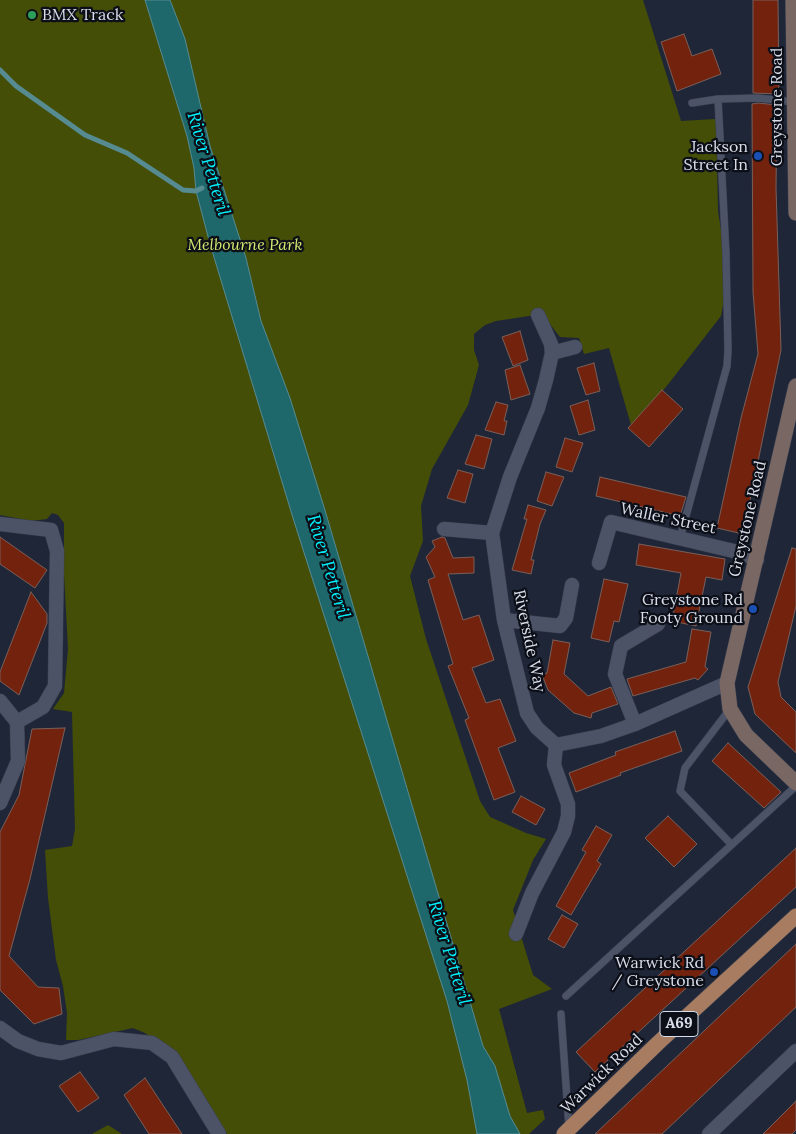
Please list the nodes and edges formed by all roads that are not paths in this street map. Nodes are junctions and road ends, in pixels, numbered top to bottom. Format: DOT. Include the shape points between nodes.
graph roads {
  1 [pos="794,1"];
  2 [pos="718,99"];
  3 [pos="795,102"];
  4 [pos="692,103"];
  5 [pos="795,168"];
  6 [pos="796,213"];
  7 [pos="538,315"];
  8 [pos="575,347"];
  9 [pos="552,353"];
  10 [pos="796,386"];
  11 [pos="0,524"];
  12 [pos="444,528"];
  13 [pos="492,533"];
  14 [pos="680,538"];
  15 [pos="757,560"];
  16 [pos="599,563"];
  17 [pos="572,586"];
  18 [pos="504,620"];
  19 [pos="658,624"];
  20 [pos="727,683"];
  21 [pos="0,701"];
  22 [pos="730,709"];
  23 [pos="17,722"];
  24 [pos="636,724"];
  25 [pos="556,745"];
  26 [pos="796,784"];
  27 [pos="0,802"];
  28 [pos="731,844"];
  29 [pos="796,916"];
  30 [pos="516,934"];
  31 [pos="566,996"];
  32 [pos="561,1014"];
  33 [pos="0,1028"];
  34 [pos="796,1051"];
  35 [pos="569,1133"];
  36 [pos="219,1134"];
  37 [pos="708,1134"];
  1 -- 3 [label="street, Greystone Road"];
  2 -- 3 [label="lane" via="758,98"];
  2 -- 4 [label="lane"];
  2 -- 14 [label="lane" via="728,350 722,384"];
  3 -- 5 [label="street, Greystone Road"];
  5 -- 6 [label="street, Greystone Road"];
  7 -- 9 [label="street"];
  8 -- 9 [label="street"];
  9 -- 13 [label="street, Riverside Way" via="538,408"];
  10 -- 15 [label="street, Greystone Road"];
  11 -- 23 [label="street" via="51,530 57,551 55,686 43,707"];
  12 -- 13 [label="street"];
  13 -- 18 [label="street, Riverside Way"];
  14 -- 15 [label="street, Waller Street" via="742,553"];
  14 -- 16 [label="street, Waller Street" via="611,522"];
  15 -- 20 [label="street, Greystone Road"];
  17 -- 18 [label="street" via="566,618 560,626"];
  18 -- 25 [label="street, Riverside Way" via="527,713 537,728"];
  19 -- 24 [label="street" via="621,646 615,674"];
  20 -- 22 [label="street, Greystone Road"];
  20 -- 24 [label="street"];
  21 -- 23 [label="street"];
  22 -- 26 [label="street, Greystone Road" via="746,735"];
  22 -- 28 [label="lane" via="685,768 680,791"];
  23 -- 27 [label="street" via="18,761"];
  24 -- 25 [label="street" via="601,736"];
  25 -- 30 [label="street" via="554,765 568,804 568,816 564,832 532,893"];
  26 -- 28 [label="lane"];
  28 -- 31 [label="lane"];
  29 -- 35 [label="main road, Warwick Road / A69" via="658,1043"];
  32 -- 35 [label="lane"];
  33 -- 36 [label="street" via="18,1041 61,1053 114,1039 152,1043 172,1057"];
  34 -- 37 [label="street"];
}
